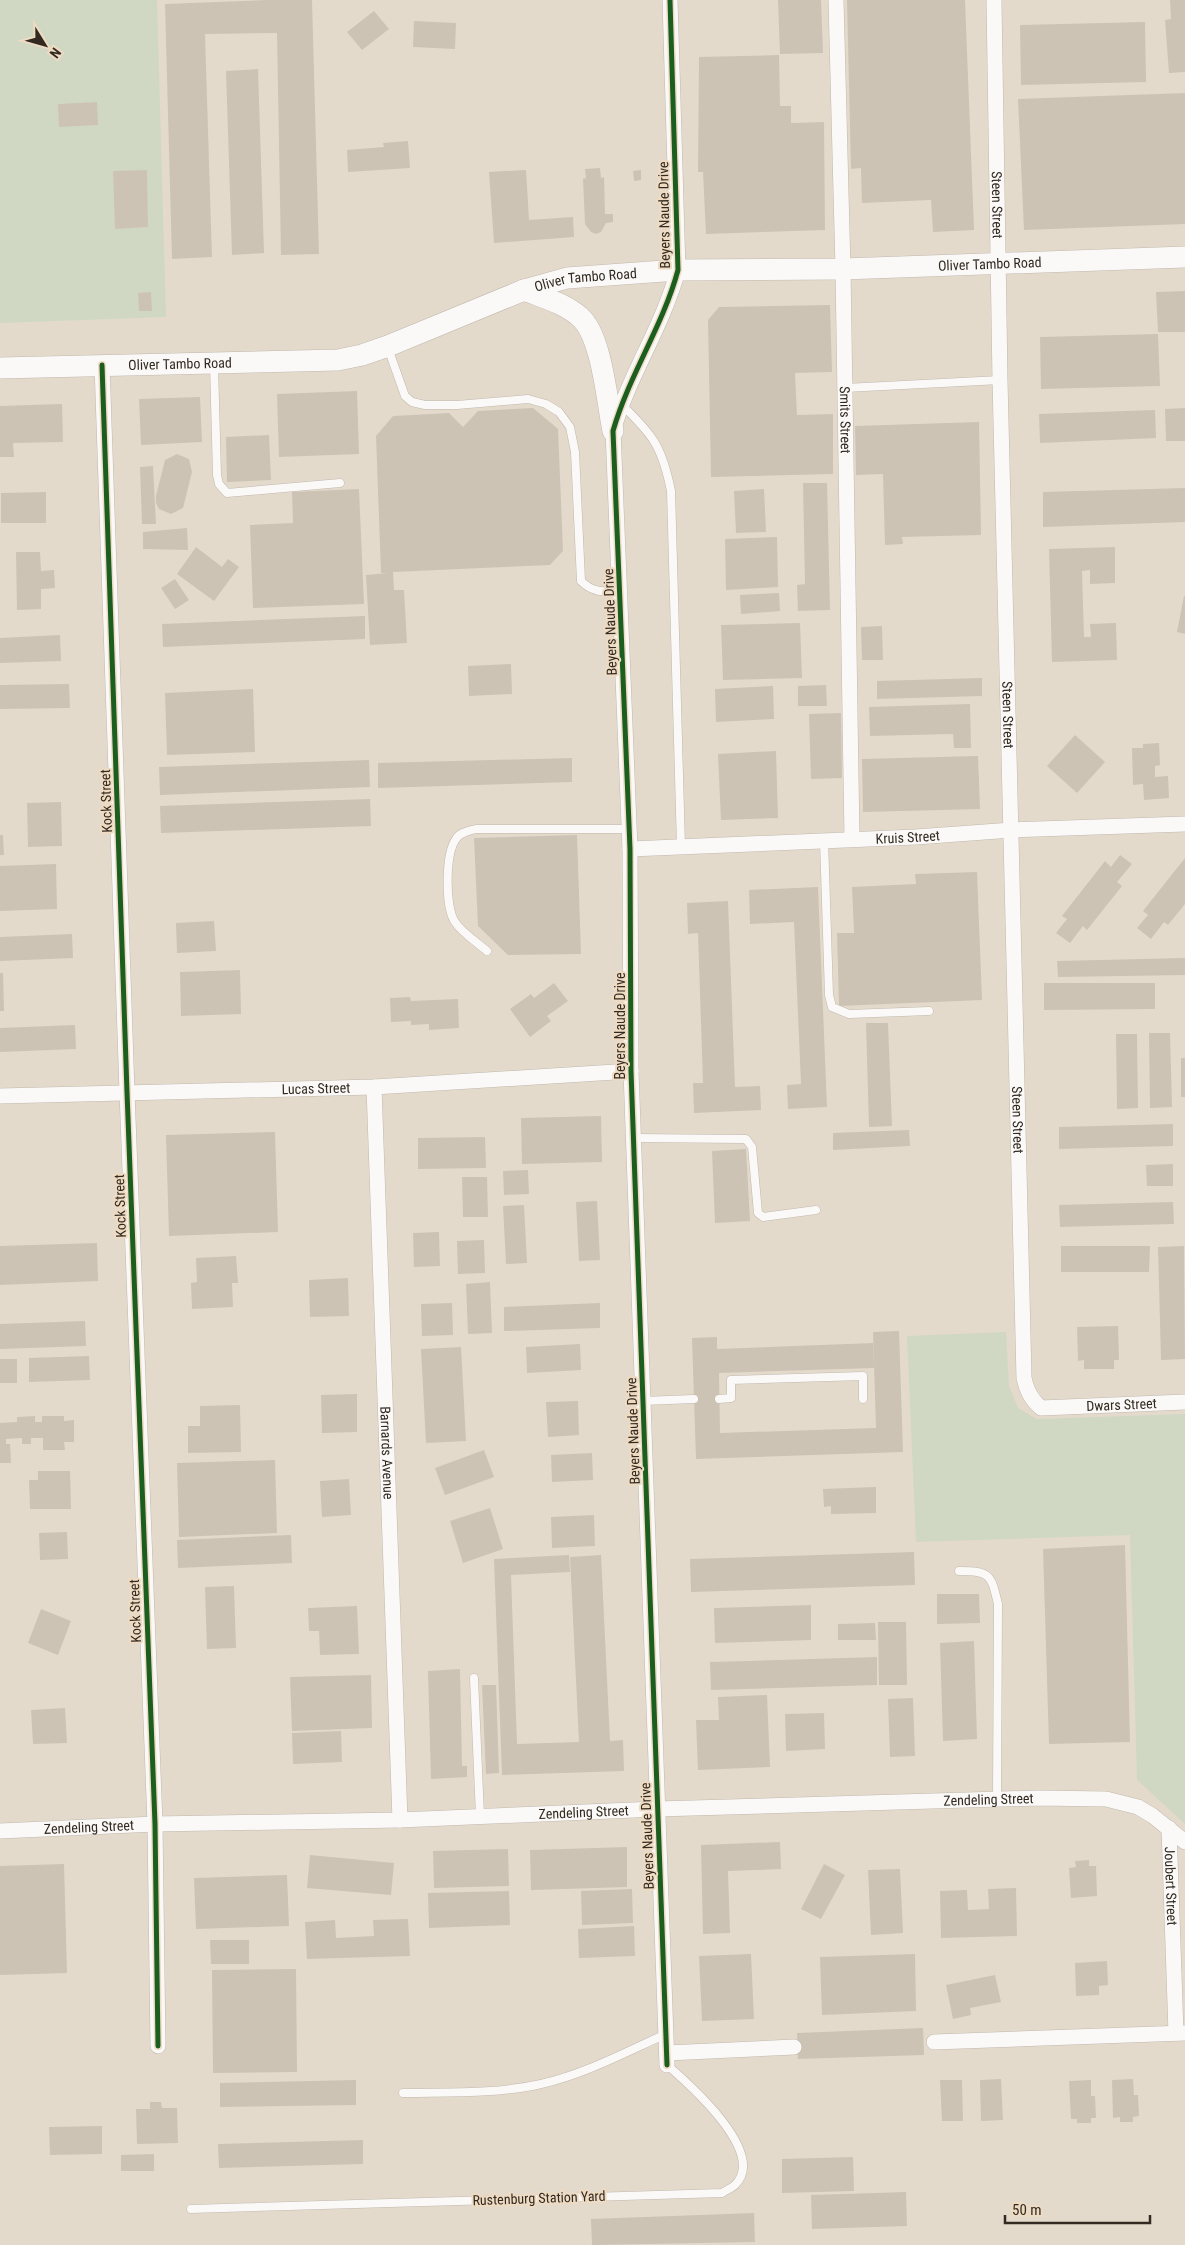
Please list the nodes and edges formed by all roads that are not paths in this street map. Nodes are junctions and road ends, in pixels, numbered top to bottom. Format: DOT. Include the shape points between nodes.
graph roads {
  1 [pos="670,0"];
  2 [pos="836,0"];
  3 [pos="994,0"];
  4 [pos="1185,257"];
  5 [pos="998,264"];
  6 [pos="843,269"];
  7 [pos="678,270"];
  8 [pos="524,290"];
  9 [pos="388,346"];
  10 [pos="214,363"];
  11 [pos="102,365"];
  12 [pos="0,368"];
  13 [pos="1000,380"];
  14 [pos="845,388"];
  15 [pos="621,404"];
  16 [pos="613,431"];
  17 [pos="340,483"];
  18 [pos="620,592"];
  19 [pos="1185,824"];
  20 [pos="629,829"];
  21 [pos="1012,830"];
  22 [pos="852,839"];
  23 [pos="824,840"];
  24 [pos="680,847"];
  25 [pos="630,849"];
  26 [pos="487,951"];
  27 [pos="929,1011"];
  28 [pos="631,1070"];
  29 [pos="374,1087"];
  30 [pos="127,1092"];
  31 [pos="0,1096"];
  32 [pos="634,1138"];
  33 [pos="816,1210"];
  34 [pos="719,1398"];
  35 [pos="694,1399"];
  36 [pos="864,1399"];
  37 [pos="643,1401"];
  38 [pos="1185,1402"];
  39 [pos="1057,1407"];
  40 [pos="959,1571"];
  41 [pos="474,1678"];
  42 [pos="997,1799"];
  43 [pos="657,1809"];
  44 [pos="480,1816"];
  45 [pos="400,1820"];
  46 [pos="155,1824"];
  47 [pos="1169,1828"];
  48 [pos="0,1831"];
  49 [pos="1185,1842"];
  50 [pos="1180,2033"];
  51 [pos="666,2034"];
  52 [pos="934,2042"];
  53 [pos="158,2046"];
  54 [pos="794,2047"];
  55 [pos="667,2059"];
  56 [pos="403,2093"];
  57 [pos="191,2209"];
  1 -- 7 [label="street, Beyers Naude Drive"];
  2 -- 6 [label="street, Smits Street"];
  3 -- 5 [label="street, Steen Street"];
  4 -- 5 [label="main road, Oliver Tambo Road"];
  5 -- 6 [label="main road, Oliver Tambo Road"];
  5 -- 13 [label="street, Steen Street"];
  6 -- 7 [label="main road, Oliver Tambo Road"];
  6 -- 14 [label="street, Smits Street"];
  7 -- 8 [label="main road, Oliver Tambo Road" via="566,278"];
  7 -- 15 [label="street, Beyers Naude Drive" via="665,312"];
  8 -- 9 [label="main road, Oliver Tambo Road"];
  8 -- 16 [label="main road" via="562,304 581,318 592,332"];
  9 -- 10 [label="main road, Oliver Tambo Road" via="338,360"];
  9 -- 18 [label="lane" via="405,396 412,402 457,405 528,399 560,412 570,427 575,452 581,581 599,592"];
  10 -- 11 [label="main road, Oliver Tambo Road"];
  10 -- 17 [label="lane" via="217,474 219,484 227,493"];
  11 -- 12 [label="main road, Oliver Tambo Road"];
  11 -- 30 [label="street, Kock Street"];
  13 -- 14 [label="lane"];
  13 -- 21 [label="street, Steen Street"];
  14 -- 22 [label="street, Smits Street"];
  15 -- 16 [label="street, Beyers Naude Drive"];
  15 -- 24 [label="lane" via="648,430 657,444 671,491"];
  16 -- 18 [label="street, Beyers Naude Drive"];
  18 -- 20 [label="street, Beyers Naude Drive"];
  19 -- 21 [label="street, Kruis Street"];
  20 -- 25 [label="street, Beyers Naude Drive"];
  20 -- 26 [label="lane" via="476,830 464,832 456,838 448,869 450,912 455,923"];
  21 -- 22 [label="street, Kruis Street"];
  21 -- 39 [label="street, Steen Street" via="1024,1378 1033,1401 1041,1408"];
  22 -- 23 [label="street, Kruis Street"];
  23 -- 24 [label="street, Kruis Street"];
  23 -- 27 [label="lane" via="832,1007 849,1014"];
  24 -- 25 [label="street, Kruis Street"];
  25 -- 28 [label="street, Beyers Naude Drive"];
  28 -- 29 [label="street, Lucas Street"];
  28 -- 32 [label="street, Beyers Naude Drive"];
  29 -- 30 [label="street, Lucas Street"];
  29 -- 45 [label="street, Barnards Avenue"];
  30 -- 31 [label="street, Lucas Street"];
  30 -- 46 [label="street, Kock Street"];
  32 -- 33 [label="lane" via="746,1138 752,1147 758,1213 763,1217"];
  32 -- 37 [label="street, Beyers Naude Drive"];
  34 -- 36 [label="lane" via="731,1398 731,1380 863,1376"];
  35 -- 37 [label="lane"];
  37 -- 43 [label="street, Beyers Naude Drive"];
  38 -- 39 [label="street, Dwars Street"];
  40 -- 42 [label="lane" via="986,1573 992,1581 998,1604"];
  41 -- 44 [label="lane"];
  42 -- 43 [label="street, Zendeling Street"];
  42 -- 47 [label="street, Zendeling Street" via="1106,1800 1138,1807"];
  43 -- 44 [label="street, Zendeling Street"];
  43 -- 51 [label="street, Beyers Naude Drive"];
  44 -- 45 [label="street, Zendeling Street"];
  45 -- 46 [label="street, Zendeling Street"];
  46 -- 48 [label="street, Zendeling Street"];
  46 -- 53 [label="street, Kock Street"];
  47 -- 49 [label="street, Zendeling Street"];
  47 -- 50 [label="street, Joubert Street"];
  50 -- 52 [label="street"];
  51 -- 55 [label="street, Beyers Naude Drive"];
  51 -- 56 [label="lane" via="592,2067 541,2084 493,2090"];
  54 -- 55 [label="street"];
  55 -- 57 [label="lane, Rustenburg Station Yard" via="721,2119 743,2157 742,2173 736,2184 722,2193"];
}
